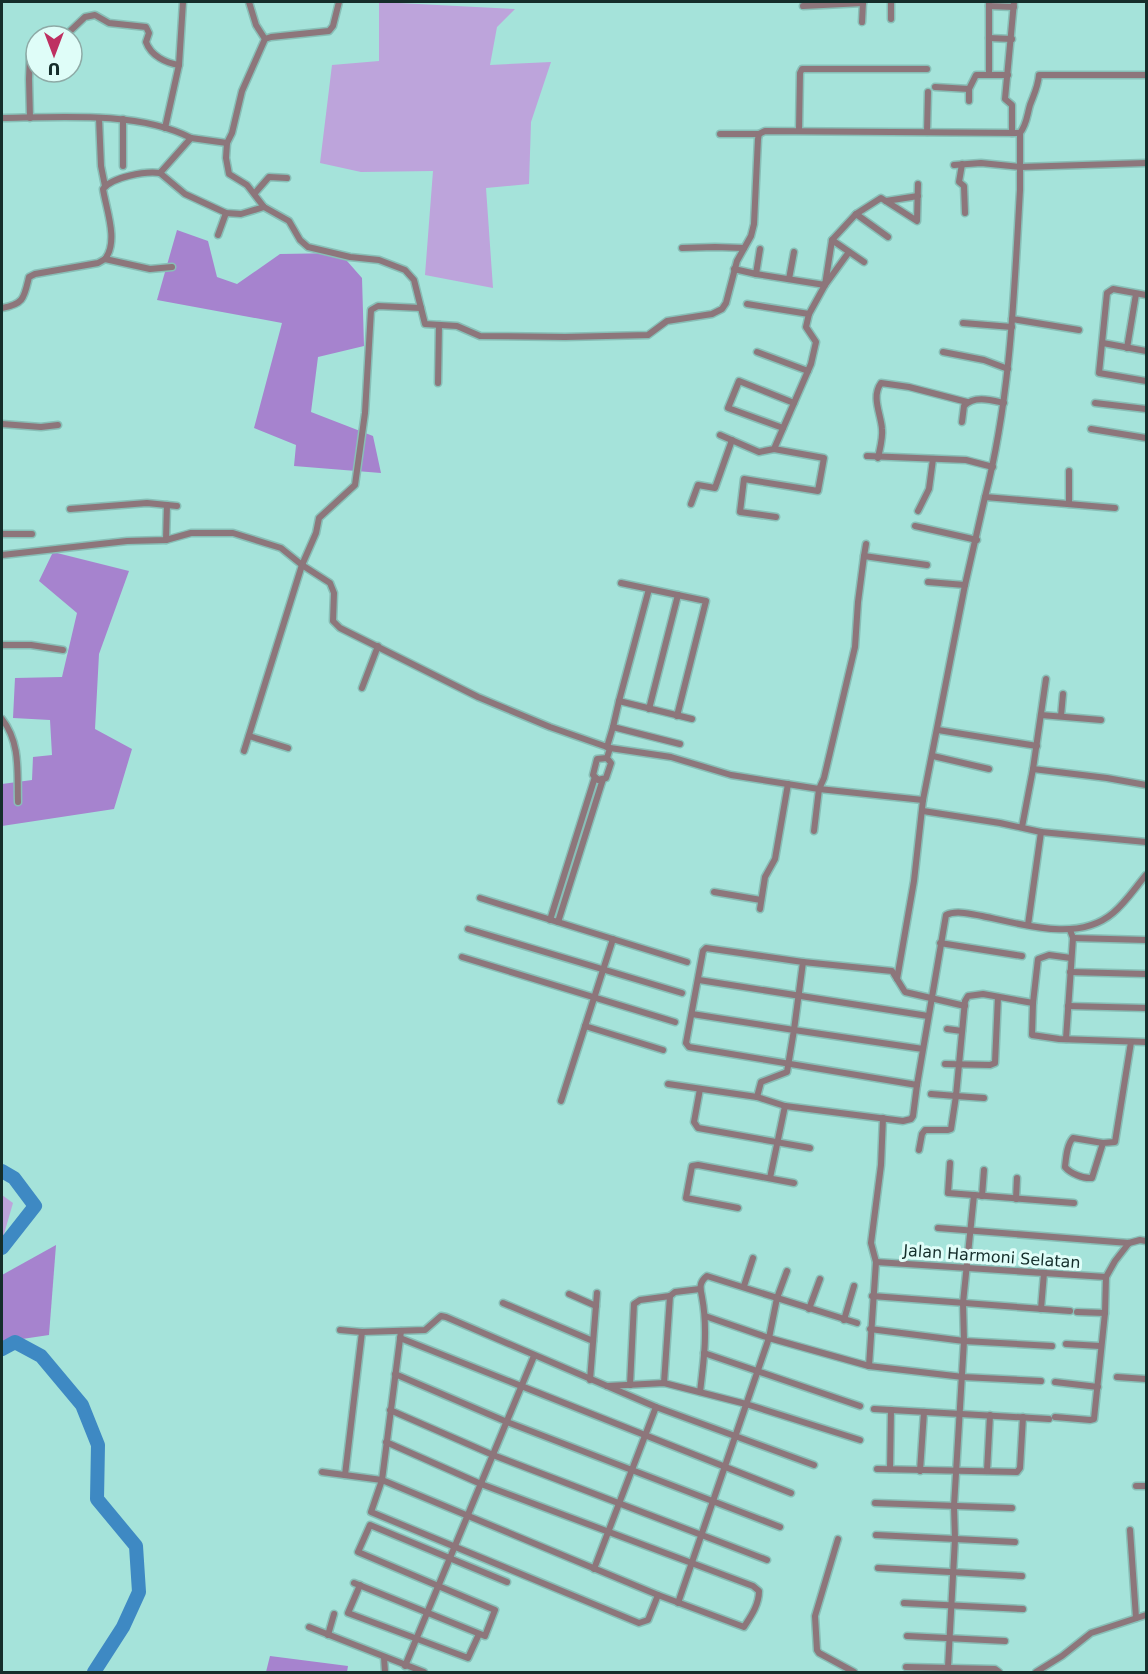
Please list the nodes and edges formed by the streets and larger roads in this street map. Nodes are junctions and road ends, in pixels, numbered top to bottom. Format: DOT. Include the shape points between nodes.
graph roads {
  1 [pos="183,2"];
  2 [pos="249,2"];
  3 [pos="339,2"];
  4 [pos="863,2"];
  5 [pos="891,2"];
  6 [pos="989,4"];
  7 [pos="1014,4"];
  8 [pos="803,6"];
  9 [pos="891,19"];
  10 [pos="862,22"];
  11 [pos="78,24"];
  12 [pos="989,38"];
  13 [pos="265,39"];
  14 [pos="1012,39"];
  15 [pos="179,65"];
  16 [pos="927,69"];
  17 [pos="988,74"];
  18 [pos="1008,75"];
  19 [pos="1146,75"];
  20 [pos="29,84"];
  21 [pos="935,87"];
  22 [pos="969,89"];
  23 [pos="928,92"];
  24 [pos="969,101"];
  25 [pos="2,118"];
  26 [pos="30,118"];
  27 [pos="99,118"];
  28 [pos="123,119"];
  29 [pos="165,128"];
  30 [pos="799,130"];
  31 [pos="927,132"];
  32 [pos="1012,133"];
  33 [pos="1020,133"];
  34 [pos="720,134"];
  35 [pos="759,134"];
  36 [pos="191,138"];
  37 [pos="227,143"];
  38 [pos="1146,163"];
  39 [pos="962,164"];
  40 [pos="954,165"];
  41 [pos="123,166"];
  42 [pos="1020,166"];
  43 [pos="160,173"];
  44 [pos="287,178"];
  45 [pos="918,184"];
  46 [pos="105,186"];
  47 [pos="255,193"];
  48 [pos="918,196"];
  49 [pos="886,201"];
  50 [pos="264,207"];
  51 [pos="226,213"];
  52 [pos="966,213"];
  53 [pos="856,214"];
  54 [pos="218,236"];
  55 [pos="888,237"];
  56 [pos="832,240"];
  57 [pos="682,248"];
  58 [pos="744,248"];
  59 [pos="760,249"];
  60 [pos="794,252"];
  61 [pos="849,252"];
  62 [pos="105,259"];
  63 [pos="864,262"];
  64 [pos="172,267"];
  65 [pos="734,269"];
  66 [pos="756,274"];
  67 [pos="789,279"];
  68 [pos="825,285"];
  69 [pos="1136,294"];
  70 [pos="1146,295"];
  71 [pos="747,304"];
  72 [pos="421,308"];
  73 [pos="2,309"];
  74 [pos="809,314"];
  75 [pos="963,323"];
  76 [pos="1012,323"];
  77 [pos="439,325"];
  78 [pos="1078,330"];
  79 [pos="1103,343"];
  80 [pos="1127,348"];
  81 [pos="1146,351"];
  82 [pos="757,352"];
  83 [pos="943,352"];
  84 [pos="1008,369"];
  85 [pos="808,371"];
  86 [pos="1146,381"];
  87 [pos="438,383"];
  88 [pos="967,402"];
  89 [pos="794,403"];
  90 [pos="1004,403"];
  91 [pos="1095,403"];
  92 [pos="1146,409"];
  93 [pos="962,422"];
  94 [pos="2,424"];
  95 [pos="58,425"];
  96 [pos="783,428"];
  97 [pos="1091,429"];
  98 [pos="720,435"];
  99 [pos="1146,438"];
  100 [pos="732,440"];
  101 [pos="774,449"];
  102 [pos="867,456"];
  103 [pos="878,458"];
  104 [pos="933,459"];
  105 [pos="993,467"];
  106 [pos="1069,471"];
  107 [pos="986,497"];
  108 [pos="691,504"];
  109 [pos="1070,504"];
  110 [pos="167,505"];
  111 [pos="177,507"];
  112 [pos="1115,508"];
  113 [pos="70,509"];
  114 [pos="918,511"];
  115 [pos="776,517"];
  116 [pos="915,526"];
  117 [pos="2,534"];
  118 [pos="32,534"];
  119 [pos="166,540"];
  120 [pos="977,540"];
  121 [pos="866,544"];
  122 [pos="2,555"];
  123 [pos="864,556"];
  124 [pos="927,565"];
  125 [pos="302,566"];
  126 [pos="928,582"];
  127 [pos="621,583"];
  128 [pos="965,585"];
  129 [pos="649,589"];
  130 [pos="678,595"];
  131 [pos="2,645"];
  132 [pos="378,646"];
  133 [pos="63,650"];
  134 [pos="1046,679"];
  135 [pos="362,688"];
  136 [pos="1063,694"];
  137 [pos="619,701"];
  138 [pos="649,709"];
  139 [pos="678,716"];
  140 [pos="1041,716"];
  141 [pos="1061,716"];
  142 [pos="2,719"];
  143 [pos="692,719"];
  144 [pos="1101,720"];
  145 [pos="613,727"];
  146 [pos="938,730"];
  147 [pos="249,736"];
  148 [pos="680,744"];
  149 [pos="1037,746"];
  150 [pos="609,747"];
  151 [pos="288,748"];
  152 [pos="244,751"];
  153 [pos="933,756"];
  154 [pos="607,758"];
  155 [pos="989,769"];
  156 [pos="1034,769"];
  157 [pos="595,777"];
  158 [pos="603,779"];
  159 [pos="788,784"];
  160 [pos="1146,785"];
  161 [pos="819,789"];
  162 [pos="924,800"];
  163 [pos="18,802"];
  164 [pos="923,811"];
  165 [pos="1022,827"];
  166 [pos="814,831"];
  167 [pos="1041,832"];
  168 [pos="1146,842"];
  169 [pos="574,858"];
  170 [pos="1146,875"];
  171 [pos="714,892"];
  172 [pos="480,898"];
  173 [pos="761,900"];
  174 [pos="760,909"];
  175 [pos="550,920"];
  176 [pos="558,922"];
  177 [pos="1028,926"];
  178 [pos="468,928"];
  179 [pos="1070,930"];
  180 [pos="613,939"];
  181 [pos="1072,939"];
  182 [pos="1146,940"];
  183 [pos="940,943"];
  184 [pos="1022,956"];
  185 [pos="462,957"];
  186 [pos="1071,958"];
  187 [pos="687,962"];
  188 [pos="803,962"];
  189 [pos="603,970"];
  190 [pos="1070,972"];
  191 [pos="1146,974"];
  192 [pos="897,979"];
  193 [pos="699,980"];
  194 [pos="682,993"];
  195 [pos="800,996"];
  196 [pos="931,997"];
  197 [pos="998,997"];
  198 [pos="594,998"];
  199 [pos="1033,1003"];
  200 [pos="965,1006"];
  201 [pos="1068,1006"];
  202 [pos="1146,1008"];
  203 [pos="692,1014"];
  204 [pos="928,1016"];
  205 [pos="675,1022"];
  206 [pos="585,1026"];
  207 [pos="947,1029"];
  208 [pos="794,1030"];
  209 [pos="962,1031"];
  210 [pos="1066,1039"];
  211 [pos="1131,1042"];
  212 [pos="1146,1042"];
  213 [pos="923,1048"];
  214 [pos="663,1050"];
  215 [pos="945,1064"];
  216 [pos="789,1065"];
  217 [pos="960,1065"];
  218 [pos="668,1084"];
  219 [pos="917,1085"];
  220 [pos="700,1089"];
  221 [pos="932,1094"];
  222 [pos="956,1096"];
  223 [pos="757,1097"];
  224 [pos="984,1098"];
  225 [pos="561,1101"];
  226 [pos="784,1107"];
  227 [pos="883,1118"];
  228 [pos="777,1142"];
  229 [pos="1103,1143"];
  230 [pos="810,1148"];
  231 [pos="919,1150"];
  232 [pos="950,1163"];
  233 [pos="984,1170"];
  234 [pos="770,1178"];
  235 [pos="1017,1178"];
  236 [pos="794,1183"];
  237 [pos="974,1195"];
  238 [pos="982,1196"];
  239 [pos="1016,1199"];
  240 [pos="1074,1203"];
  241 [pos="738,1208"];
  242 [pos="938,1228"];
  243 [pos="970,1231"];
  244 [pos="1146,1240"];
  245 [pos="1129,1243"];
  246 [pos="753,1257"];
  247 [pos="876,1262"];
  248 [pos="967,1267"];
  249 [pos="787,1271"];
  250 [pos="1044,1273"];
  251 [pos="1106,1277"];
  252 [pos="820,1279"];
  253 [pos="744,1286"];
  254 [pos="854,1286"];
  255 [pos="700,1289"];
  256 [pos="597,1293"];
  257 [pos="569,1294"];
  258 [pos="670,1296"];
  259 [pos="872,1296"];
  260 [pos="777,1298"];
  261 [pos="503,1303"];
  262 [pos="963,1303"];
  263 [pos="596,1305"];
  264 [pos="808,1309"];
  265 [pos="1041,1309"];
  266 [pos="1105,1313"];
  267 [pos="705,1316"];
  268 [pos="844,1320"];
  269 [pos="857,1323"];
  270 [pos="870,1329"];
  271 [pos="340,1330"];
  272 [pos="362,1332"];
  273 [pos="400,1335"];
  274 [pos="770,1338"];
  275 [pos="593,1341"];
  276 [pos="964,1341"];
  277 [pos="1066,1344"];
  278 [pos="1052,1346"];
  279 [pos="1100,1346"];
  280 [pos="704,1353"];
  281 [pos="534,1356"];
  282 [pos="868,1366"];
  283 [pos="758,1371"];
  284 [pos="395,1374"];
  285 [pos="963,1377"];
  286 [pos="1118,1377"];
  287 [pos="1146,1379"];
  288 [pos="590,1380"];
  289 [pos="1041,1381"];
  290 [pos="1055,1382"];
  291 [pos="664,1383"];
  292 [pos="630,1384"];
  293 [pos="604,1386"];
  294 [pos="1098,1387"];
  295 [pos="521,1388"];
  296 [pos="700,1392"];
  297 [pos="746,1404"];
  298 [pos="860,1406"];
  299 [pos="656,1407"];
  300 [pos="874,1409"];
  301 [pos="390,1410"];
  302 [pos="891,1410"];
  303 [pos="924,1412"];
  304 [pos="960,1414"];
  305 [pos="990,1415"];
  306 [pos="1023,1417"];
  307 [pos="507,1422"];
  308 [pos="645,1436"];
  309 [pos="735,1437"];
  310 [pos="860,1440"];
  311 [pos="386,1442"];
  312 [pos="493,1455"];
  313 [pos="814,1465"];
  314 [pos="725,1467"];
  315 [pos="877,1469"];
  316 [pos="890,1469"];
  317 [pos="632,1471"];
  318 [pos="920,1471"];
  319 [pos="957,1471"];
  320 [pos="987,1471"];
  321 [pos="322,1472"];
  322 [pos="345,1475"];
  323 [pos="382,1480"];
  324 [pos="481,1484"];
  325 [pos="1136,1486"];
  326 [pos="1146,1486"];
  327 [pos="790,1493"];
  328 [pos="713,1502"];
  329 [pos="619,1503"];
  330 [pos="875,1503"];
  331 [pos="954,1506"];
  332 [pos="1012,1508"];
  333 [pos="468,1516"];
  334 [pos="780,1527"];
  335 [pos="1130,1530"];
  336 [pos="608,1532"];
  337 [pos="701,1535"];
  338 [pos="876,1535"];
  339 [pos="838,1539"];
  340 [pos="955,1539"];
  341 [pos="1015,1542"];
  342 [pos="454,1548"];
  343 [pos="450,1558"];
  344 [pos="767,1560"];
  345 [pos="691,1563"];
  346 [pos="878,1568"];
  347 [pos="594,1569"];
  348 [pos="953,1572"];
  349 [pos="1022,1576"];
  350 [pos="507,1582"];
  351 [pos="439,1586"];
  352 [pos="658,1595"];
  353 [pos="678,1603"];
  354 [pos="904,1603"];
  355 [pos="952,1605"];
  356 [pos="1023,1609"];
  357 [pos="428,1612"];
  358 [pos="334,1614"];
  359 [pos="1146,1615"];
  360 [pos="1136,1617"];
  361 [pos="309,1627"];
  362 [pos="479,1634"];
  363 [pos="328,1635"];
  364 [pos="907,1636"];
  365 [pos="950,1638"];
  366 [pos="416,1640"];
  367 [pos="1005,1641"];
  368 [pos="384,1657"];
  369 [pos="405,1666"];
  370 [pos="906,1667"];
  371 [pos="948,1668"];
  372 [pos="385,1672"];
  373 [pos="424,1672"];
  374 [pos="854,1672"];
  375 [pos="999,1672"];
  376 [pos="1036,1672"];
  1 -- 15 [label="street"];
  2 -- 13 [label="street"];
  3 -- 13 [label="street" via="329,31"];
  4 -- 8 [label="street"];
  4 -- 10 [label="street"];
  5 -- 9 [label="street"];
  6 -- 7 [label="street"];
  6 -- 12 [label="street"];
  7 -- 14 [label="street"];
  11 -- 15 [label="street" via="95,15 110,23 146,27 149,49"];
  12 -- 14 [label="street"];
  12 -- 17 [label="street"];
  13 -- 37 [label="street" via="242,91"];
  14 -- 18 [label="street"];
  15 -- 29 [label="street"];
  16 -- 30 [label="street" via="802,69"];
  17 -- 18 [label="street"];
  17 -- 22 [label="street" via="976,75"];
  18 -- 32 [label="street" via="1005,99 1012,105"];
  19 -- 33 [label="street" via="1039,75"];
  20 -- 26 [label="street"];
  21 -- 22 [label="street"];
  22 -- 24 [label="street"];
  23 -- 31 [label="street"];
  25 -- 26 [label="street"];
  26 -- 27 [label="street"];
  27 -- 28 [label="street"];
  27 -- 46 [label="street"];
  28 -- 29 [label="street"];
  28 -- 41 [label="street"];
  29 -- 36 [label="street"];
  30 -- 31 [label="street"];
  30 -- 35 [label="street"];
  31 -- 32 [label="street"];
  32 -- 33 [label="street"];
  33 -- 42 [label="street"];
  34 -- 35 [label="street"];
  35 -- 58 [label="street" via="754,224"];
  36 -- 37 [label="street"];
  36 -- 43 [label="street"];
  37 -- 47 [label="street" via="228,172"];
  38 -- 42 [label="street"];
  39 -- 40 [label="street"];
  39 -- 42 [label="street"];
  39 -- 52 [label="street" via="959,182 964,186"];
  42 -- 76 [label="street"];
  43 -- 46 [label="street" via="144,173"];
  43 -- 51 [label="street" via="185,194"];
  44 -- 47 [label="street" via="270,177"];
  45 -- 48 [label="street"];
  46 -- 62 [label="street" via="111,232"];
  47 -- 50 [label="street"];
  48 -- 49 [label="street"];
  48 -- 49 [label="street" via="917,221"];
  49 -- 53 [label="street" via="881,198"];
  50 -- 51 [label="street" via="241,214"];
  50 -- 72 [label="street" via="289,221 308,247 379,260 405,270 414,280"];
  51 -- 54 [label="street"];
  53 -- 55 [label="street"];
  53 -- 56 [label="street"];
  56 -- 61 [label="street"];
  56 -- 68 [label="street"];
  57 -- 58 [label="street"];
  58 -- 65 [label="street"];
  59 -- 66 [label="street"];
  60 -- 67 [label="street"];
  61 -- 63 [label="street"];
  61 -- 68 [label="street"];
  62 -- 64 [label="street" via="150,269"];
  62 -- 73 [label="street" via="31,275 21,301"];
  65 -- 66 [label="street"];
  65 -- 77 [label="street" via="722,309 666,321 648,335 480,336 457,326"];
  66 -- 67 [label="street"];
  67 -- 68 [label="street"];
  68 -- 74 [label="street"];
  69 -- 70 [label="street"];
  69 -- 79 [label="street" via="1113,289 1107,293"];
  69 -- 80 [label="street"];
  71 -- 74 [label="street"];
  72 -- 77 [label="street" via="425,324"];
  72 -- 125 [label="street" via="378,306 371,310 356,485 320,515"];
  74 -- 85 [label="street" via="806,327 816,342"];
  75 -- 76 [label="street"];
  76 -- 78 [label="street"];
  76 -- 84 [label="street"];
  77 -- 87 [label="street"];
  79 -- 80 [label="street"];
  79 -- 86 [label="street" via="1099,373"];
  80 -- 81 [label="street"];
  82 -- 85 [label="street"];
  83 -- 84 [label="street"];
  84 -- 90 [label="street"];
  85 -- 89 [label="street"];
  88 -- 90 [label="street" via="981,399"];
  88 -- 93 [label="street"];
  88 -- 103 [label="street" via="881,383 877,398 882,430"];
  89 -- 96 [label="street"];
  89 -- 96 [label="street" via="739,381 728,408"];
  90 -- 105 [label="street"];
  91 -- 92 [label="street"];
  94 -- 95 [label="street"];
  96 -- 101 [label="street"];
  97 -- 99 [label="street"];
  98 -- 100 [label="street"];
  100 -- 101 [label="street" via="759,452"];
  100 -- 108 [label="street" via="715,488 698,485"];
  101 -- 115 [label="street" via="824,458 818,491 744,479 740,512"];
  102 -- 103 [label="street"];
  103 -- 104 [label="street"];
  104 -- 105 [label="street" via="966,460"];
  104 -- 114 [label="street" via="928,489"];
  105 -- 107 [label="street"];
  106 -- 109 [label="street"];
  107 -- 109 [label="street"];
  107 -- 120 [label="street"];
  109 -- 112 [label="street"];
  110 -- 111 [label="street"];
  110 -- 113 [label="street" via="133,503"];
  110 -- 119 [label="street"];
  116 -- 120 [label="street"];
  117 -- 118 [label="street"];
  119 -- 122 [label="street"];
  119 -- 125 [label="street" via="191,533 233,533 281,548"];
  120 -- 128 [label="street"];
  121 -- 123 [label="street"];
  123 -- 124 [label="street"];
  123 -- 161 [label="street" via="850,673"];
  125 -- 132 [label="street" via="330,583 336,626"];
  125 -- 147 [label="street"];
  126 -- 128 [label="street"];
  127 -- 129 [label="street"];
  128 -- 146 [label="street"];
  129 -- 130 [label="street"];
  129 -- 137 [label="street"];
  130 -- 138 [label="street"];
  130 -- 139 [label="street" via="706,601"];
  131 -- 133 [label="street"];
  132 -- 135 [label="street"];
  132 -- 150 [label="street" via="478,697"];
  134 -- 140 [label="street"];
  136 -- 141 [label="street"];
  137 -- 138 [label="street"];
  137 -- 145 [label="street"];
  138 -- 139 [label="street"];
  139 -- 143 [label="street"];
  140 -- 141 [label="street"];
  140 -- 149 [label="street"];
  141 -- 144 [label="street"];
  142 -- 163 [label="street" via="16,746"];
  145 -- 148 [label="street"];
  145 -- 150 [label="street"];
  146 -- 149 [label="street"];
  146 -- 153 [label="street"];
  147 -- 151 [label="street"];
  147 -- 152 [label="street"];
  149 -- 156 [label="street"];
  150 -- 154 [label="street"];
  150 -- 159 [label="street"];
  153 -- 155 [label="street"];
  153 -- 162 [label="street"];
  154 -- 157 [label="street" via="597,759"];
  154 -- 158 [label="street" via="611,764"];
  156 -- 160 [label="street"];
  156 -- 165 [label="street"];
  157 -- 158 [label="street"];
  157 -- 169 [label="street"];
  158 -- 169 [label="street"];
  159 -- 161 [label="street"];
  159 -- 173 [label="street" via="775,859 765,877"];
  161 -- 162 [label="street"];
  161 -- 166 [label="street"];
  162 -- 164 [label="street"];
  164 -- 165 [label="street"];
  164 -- 192 [label="street"];
  165 -- 167 [label="street"];
  167 -- 168 [label="street"];
  167 -- 177 [label="street"];
  169 -- 175 [label="street"];
  169 -- 176 [label="street"];
  170 -- 179 [label="street" via="1111,915 1090,926"];
  171 -- 173 [label="street"];
  172 -- 175 [label="street"];
  173 -- 174 [label="street"];
  175 -- 176 [label="street"];
  176 -- 180 [label="street"];
  177 -- 179 [label="street"];
  177 -- 183 [label="street" via="952,913 946,915"];
  178 -- 189 [label="street"];
  179 -- 181 [label="street"];
  180 -- 187 [label="street"];
  180 -- 189 [label="street"];
  181 -- 182 [label="street"];
  181 -- 186 [label="street"];
  183 -- 184 [label="street"];
  183 -- 196 [label="street"];
  185 -- 198 [label="street"];
  186 -- 190 [label="street"];
  186 -- 199 [label="street" via="1048,955 1038,959"];
  188 -- 192 [label="street" via="892,971"];
  188 -- 193 [label="street" via="706,948"];
  188 -- 195 [label="street"];
  189 -- 194 [label="street"];
  189 -- 198 [label="street"];
  190 -- 191 [label="street"];
  190 -- 201 [label="street"];
  192 -- 196 [label="street" via="905,992"];
  193 -- 195 [label="street"];
  193 -- 203 [label="street"];
  195 -- 204 [label="street"];
  195 -- 208 [label="street"];
  196 -- 200 [label="street"];
  196 -- 204 [label="street"];
  197 -- 199 [label="street"];
  197 -- 200 [label="street" via="974,994 968,996"];
  197 -- 217 [label="street" via="995,1063"];
  198 -- 205 [label="street"];
  198 -- 206 [label="street"];
  199 -- 210 [label="street" via="1032,1035"];
  200 -- 209 [label="street"];
  201 -- 202 [label="street"];
  201 -- 210 [label="street"];
  203 -- 208 [label="street"];
  203 -- 216 [label="street" via="689,1047"];
  204 -- 213 [label="street"];
  206 -- 214 [label="street"];
  206 -- 225 [label="street"];
  207 -- 209 [label="street"];
  208 -- 213 [label="street"];
  208 -- 216 [label="street"];
  209 -- 217 [label="street"];
  210 -- 211 [label="street"];
  211 -- 212 [label="street"];
  211 -- 229 [label="street" via="1115,1140"];
  213 -- 219 [label="street"];
  215 -- 217 [label="street"];
  216 -- 219 [label="street"];
  216 -- 223 [label="street" via="784,1074 761,1082"];
  217 -- 222 [label="street"];
  218 -- 220 [label="street"];
  219 -- 227 [label="street" via="911,1119"];
  220 -- 223 [label="street"];
  220 -- 228 [label="street" via="696,1126"];
  221 -- 222 [label="street"];
  222 -- 224 [label="street"];
  222 -- 231 [label="street" via="951,1129 925,1130"];
  223 -- 226 [label="street"];
  226 -- 227 [label="street"];
  226 -- 228 [label="street"];
  227 -- 247 [label="street" via="871,1243"];
  228 -- 230 [label="street"];
  228 -- 234 [label="street"];
  229 -- 229 [label="street" via="1070,1139 1065,1167 1092,1179"];
  232 -- 237 [label="street" via="948,1193"];
  233 -- 238 [label="street"];
  234 -- 236 [label="street"];
  234 -- 241 [label="street" via="692,1166 686,1198"];
  235 -- 239 [label="street"];
  237 -- 238 [label="street"];
  237 -- 243 [label="street"];
  238 -- 239 [label="street"];
  239 -- 240 [label="street"];
  242 -- 243 [label="street"];
  243 -- 245 [label="street"];
  243 -- 248 [label="street"];
  244 -- 245 [label="street"];
  245 -- 251 [label="street"];
  246 -- 253 [label="street"];
  247 -- 248 [label="street, Jalan Harmoni Selatan"];
  247 -- 259 [label="street"];
  248 -- 250 [label="street, Jalan Harmoni Selatan"];
  248 -- 262 [label="street"];
  249 -- 260 [label="street"];
  250 -- 251 [label="street, Jalan Harmoni Selatan"];
  250 -- 265 [label="street"];
  251 -- 266 [label="street"];
  252 -- 264 [label="street"];
  253 -- 255 [label="street" via="710,1275 704,1277"];
  253 -- 260 [label="street"];
  254 -- 268 [label="street"];
  255 -- 258 [label="street"];
  255 -- 267 [label="street"];
  256 -- 263 [label="street"];
  257 -- 263 [label="street"];
  258 -- 291 [label="street"];
  258 -- 292 [label="street" via="634,1304"];
  259 -- 262 [label="street"];
  259 -- 270 [label="street"];
  260 -- 264 [label="street"];
  260 -- 274 [label="street"];
  261 -- 275 [label="street"];
  262 -- 265 [label="street"];
  262 -- 276 [label="street"];
  263 -- 275 [label="street"];
  264 -- 268 [label="street"];
  265 -- 266 [label="street"];
  266 -- 279 [label="street"];
  267 -- 274 [label="street"];
  267 -- 280 [label="street"];
  268 -- 269 [label="street"];
  270 -- 276 [label="street"];
  270 -- 282 [label="street"];
  271 -- 272 [label="street"];
  272 -- 273 [label="street"];
  272 -- 322 [label="street"];
  273 -- 281 [label="street" via="425,1329 441,1316"];
  273 -- 284 [label="street"];
  273 -- 295 [label="street"];
  274 -- 282 [label="street"];
  274 -- 283 [label="street"];
  275 -- 288 [label="street"];
  276 -- 278 [label="street"];
  276 -- 285 [label="street"];
  277 -- 279 [label="street"];
  279 -- 294 [label="street"];
  280 -- 283 [label="street"];
  280 -- 296 [label="street"];
  281 -- 288 [label="street"];
  281 -- 295 [label="street"];
  282 -- 285 [label="street"];
  283 -- 297 [label="street"];
  283 -- 298 [label="street"];
  284 -- 301 [label="street"];
  284 -- 307 [label="street"];
  285 -- 289 [label="street"];
  285 -- 304 [label="street"];
  286 -- 287 [label="street"];
  288 -- 293 [label="street"];
  290 -- 294 [label="street"];
  291 -- 292 [label="street"];
  291 -- 296 [label="street"];
  292 -- 293 [label="street"];
  293 -- 299 [label="street"];
  294 -- 306 [label="street" via="1094,1419"];
  295 -- 307 [label="street"];
  295 -- 308 [label="street"];
  296 -- 297 [label="street"];
  297 -- 309 [label="street"];
  297 -- 310 [label="street"];
  299 -- 308 [label="street"];
  299 -- 309 [label="street"];
  300 -- 302 [label="street"];
  301 -- 311 [label="street"];
  301 -- 312 [label="street"];
  302 -- 303 [label="street"];
  302 -- 316 [label="street"];
  303 -- 304 [label="street"];
  303 -- 318 [label="street"];
  304 -- 305 [label="street"];
  304 -- 319 [label="street"];
  305 -- 306 [label="street"];
  305 -- 320 [label="street"];
  306 -- 320 [label="street" via="1020,1468 1014,1472"];
  307 -- 312 [label="street"];
  307 -- 317 [label="street"];
  308 -- 314 [label="street"];
  308 -- 317 [label="street"];
  309 -- 313 [label="street"];
  309 -- 314 [label="street"];
  311 -- 323 [label="street"];
  311 -- 324 [label="street"];
  312 -- 324 [label="street"];
  312 -- 329 [label="street"];
  314 -- 327 [label="street"];
  314 -- 328 [label="street"];
  315 -- 316 [label="street"];
  316 -- 318 [label="street"];
  317 -- 328 [label="street"];
  317 -- 329 [label="street"];
  318 -- 319 [label="street"];
  319 -- 320 [label="street"];
  319 -- 331 [label="street"];
  321 -- 322 [label="street"];
  322 -- 323 [label="street"];
  323 -- 333 [label="street"];
  323 -- 342 [label="street" via="371,1512"];
  324 -- 333 [label="street"];
  324 -- 336 [label="street"];
  325 -- 326 [label="street"];
  328 -- 334 [label="street"];
  328 -- 337 [label="street"];
  329 -- 336 [label="street"];
  329 -- 337 [label="street"];
  330 -- 331 [label="street"];
  331 -- 332 [label="street"];
  331 -- 340 [label="street"];
  333 -- 342 [label="street"];
  333 -- 347 [label="street"];
  335 -- 360 [label="street"];
  336 -- 345 [label="street"];
  336 -- 347 [label="street"];
  337 -- 344 [label="street"];
  337 -- 345 [label="street"];
  338 -- 340 [label="street"];
  339 -- 374 [label="street" via="815,1616 817,1650"];
  340 -- 341 [label="street"];
  340 -- 348 [label="street"];
  342 -- 343 [label="street"];
  342 -- 352 [label="street" via="639,1623 648,1620"];
  343 -- 350 [label="street"];
  343 -- 351 [label="street"];
  343 -- 351 [label="street" via="370,1526 358,1552"];
  345 -- 353 [label="street"];
  345 -- 353 [label="street" via="753,1586 759,1591 759,1599 744,1627"];
  346 -- 348 [label="street"];
  347 -- 352 [label="street"];
  348 -- 349 [label="street"];
  348 -- 355 [label="street"];
  351 -- 357 [label="street"];
  351 -- 362 [label="street" via="495,1610 485,1636"];
  352 -- 353 [label="street"];
  354 -- 355 [label="street"];
  355 -- 356 [label="street"];
  355 -- 365 [label="street"];
  357 -- 362 [label="street"];
  357 -- 366 [label="street"];
  357 -- 366 [label="street" via="357,1584 348,1613"];
  358 -- 363 [label="street"];
  359 -- 360 [label="street"];
  360 -- 376 [label="street" via="1091,1633"];
  361 -- 363 [label="street"];
  362 -- 366 [label="street" via="468,1658"];
  363 -- 368 [label="street"];
  364 -- 365 [label="street"];
  365 -- 367 [label="street"];
  365 -- 371 [label="street"];
  366 -- 369 [label="street"];
  368 -- 369 [label="street"];
  368 -- 372 [label="street"];
  369 -- 373 [label="street"];
  370 -- 371 [label="street"];
  371 -- 375 [label="street"];
}
